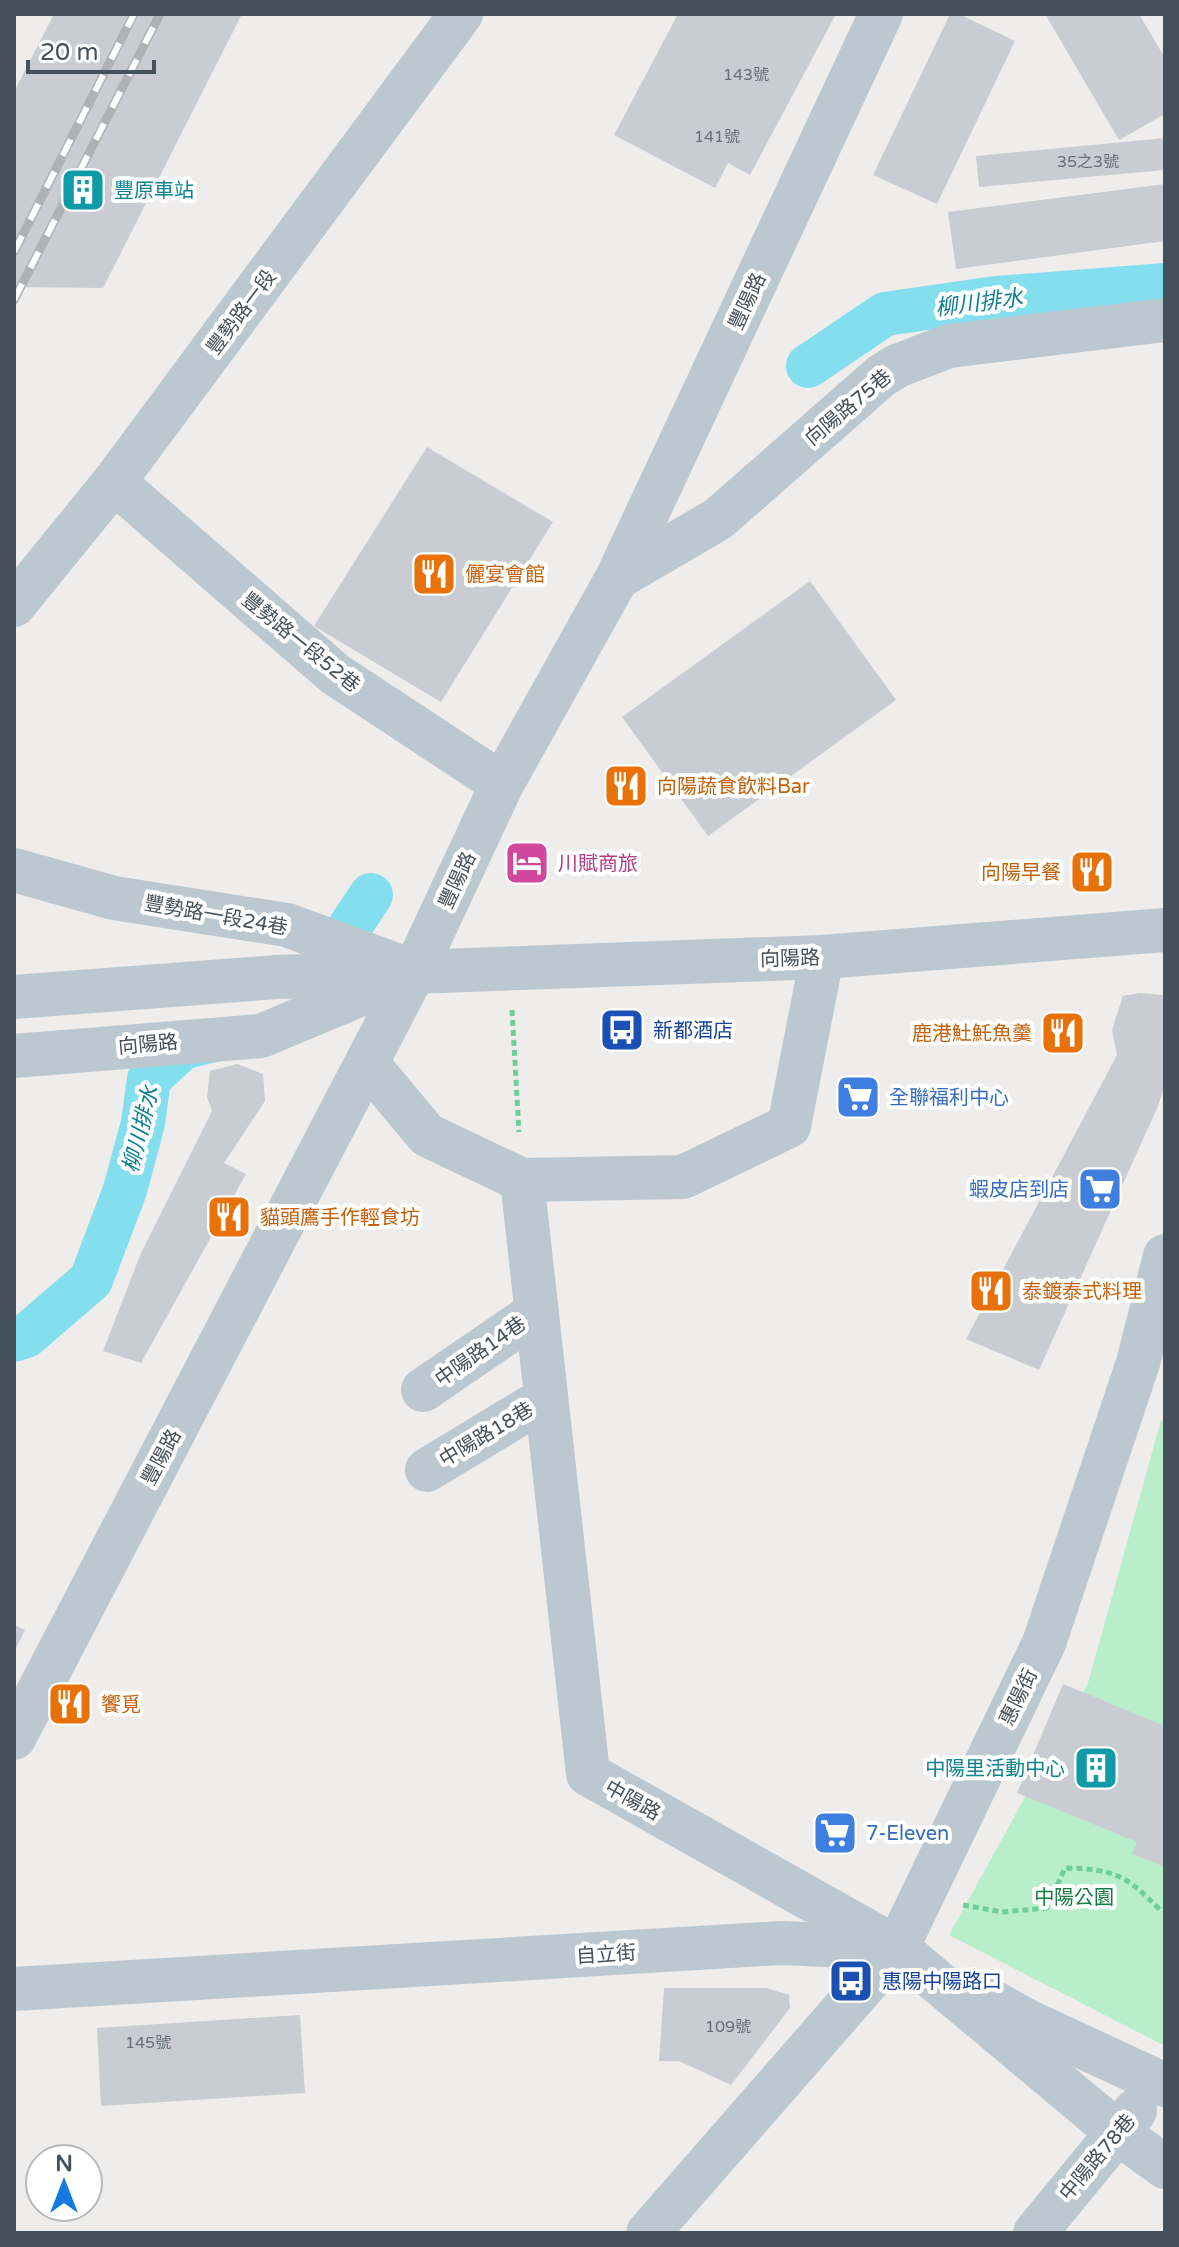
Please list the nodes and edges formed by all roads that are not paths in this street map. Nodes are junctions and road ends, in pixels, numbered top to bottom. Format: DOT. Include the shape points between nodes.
graph roads {
  1 [pos="461,14"];
  2 [pos="881,14"];
  3 [pos="1165,320"];
  4 [pos="114,482"];
  5 [pos="617,578"];
  6 [pos="14,605"];
  7 [pos="502,784"];
  8 [pos="14,870"];
  9 [pos="1165,930"];
  10 [pos="822,957"];
  11 [pos="414,972"];
  12 [pos="14,997"];
  13 [pos="14,1056"];
  14 [pos="367,1063"];
  15 [pos="522,1180"];
  16 [pos="1165,1256"];
  17 [pos="537,1312"];
  18 [pos="1151,1368"];
  19 [pos="423,1390"];
  20 [pos="546,1398"];
  21 [pos="427,1470"];
  22 [pos="14,1738"];
  23 [pos="897,1948"];
  24 [pos="14,1989"];
  25 [pos="1163,2084"];
  26 [pos="1117,2132"];
  27 [pos="1165,2167"];
  28 [pos="648,2233"];
  29 [pos="1035,2233"];
  1 -- 4 [label="street, 豐勢路一段"];
  2 -- 5 [label="street, 豐陽路"];
  3 -- 5 [label="street, 向陽路75巷" via="949,346 897,366 718,519"];
  4 -- 6 [label="street, 豐勢路一段"];
  4 -- 7 [label="street, 豐勢路一段52巷" via="335,674"];
  5 -- 7 [label="street, 豐陽路"];
  7 -- 11 [label="street, 豐陽路"];
  8 -- 11 [label="street, 豐勢路一段24巷" via="114,898 287,925"];
  9 -- 10 [label="street, 向陽路"];
  10 -- 11 [label="street, 向陽路"];
  10 -- 15 [label="street" via="789,1126 683,1177"];
  11 -- 12 [label="street, 向陽路"];
  11 -- 13 [label="street, 向陽路" via="261,1036"];
  11 -- 14 [label="street, 豐陽路"];
  14 -- 15 [label="street" via="427,1135"];
  14 -- 22 [label="street, 豐陽路"];
  15 -- 17 [label="street, 中陽路"];
  16 -- 18 [label="street, 惠陽街"];
  17 -- 19 [label="street, 中陽路14巷"];
  17 -- 20 [label="street, 中陽路"];
  18 -- 23 [label="street, 惠陽街" via="1044,1643"];
  20 -- 21 [label="street, 中陽路18巷"];
  20 -- 23 [label="street, 中陽路" via="588,1774"];
  23 -- 24 [label="street, 自立街" via="782,1943"];
  23 -- 25 [label="street, 自立街" via="1027,2021"];
  23 -- 26 [label="street, 中陽路"];
  23 -- 28 [label="street, 惠陽街"];
  25 -- 26 [label="street, 中陽路78巷"];
  26 -- 27 [label="street, 中陽路"];
  26 -- 29 [label="street, 中陽路78巷"];
}
